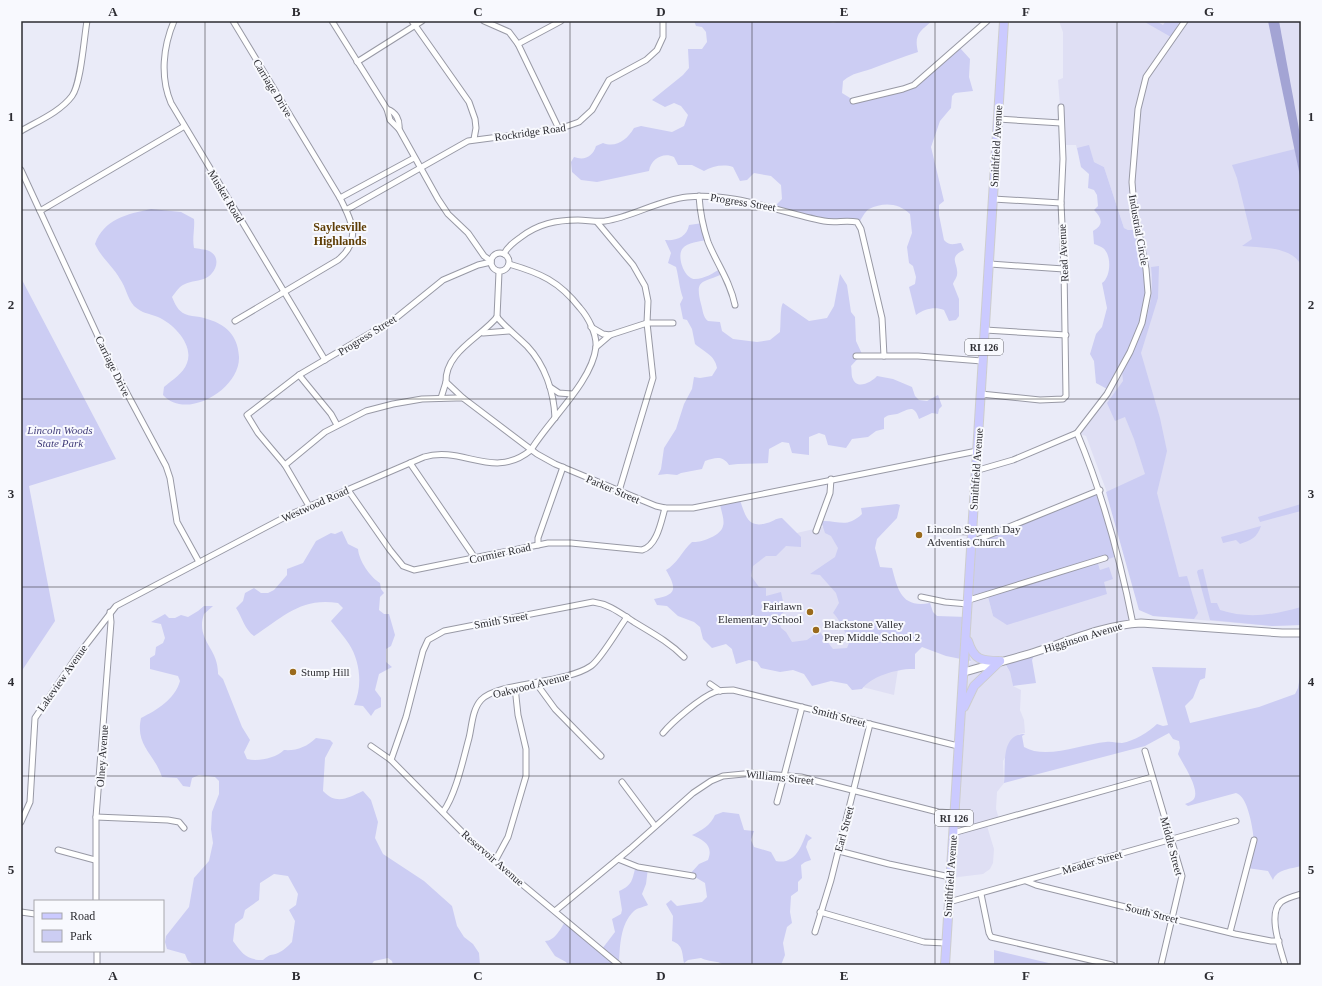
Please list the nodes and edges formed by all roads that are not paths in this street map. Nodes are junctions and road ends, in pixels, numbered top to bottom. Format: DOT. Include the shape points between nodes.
graph roads {
  1 [pos="87,21"];
  2 [pos="174,21"];
  3 [pos="233,21"];
  4 [pos="332,21"];
  5 [pos="422,21"];
  6 [pos="484,21"];
  7 [pos="561,21"];
  8 [pos="663,21"];
  9 [pos="987,21"];
  10 [pos="1004,21"];
  11 [pos="1185,21"];
  12 [pos="413,23"];
  13 [pos="518,44"];
  14 [pos="358,62"];
  15 [pos="853,101"];
  16 [pos="1061,107"];
  17 [pos="998,119"];
  18 [pos="1061,123"];
  19 [pos="183,126"];
  20 [pos="559,129"];
  21 [pos="21,131"];
  22 [pos="474,139"];
  23 [pos="414,158"];
  24 [pos="420,168"];
  25 [pos="21,170"];
  26 [pos="699,196"];
  27 [pos="340,198"];
  28 [pos="993,199"];
  29 [pos="1060,203"];
  30 [pos="346,210"];
  31 [pos="40,211"];
  32 [pos="598,222"];
  33 [pos="504,254"];
  34 [pos="491,262"];
  35 [pos="509,264"];
  36 [pos="990,264"];
  37 [pos="1064,269"];
  38 [pos="500,272"];
  39 [pos="283,291"];
  40 [pos="735,305"];
  41 [pos="497,317"];
  42 [pos="235,321"];
  43 [pos="647,323"];
  44 [pos="673,323"];
  45 [pos="591,327"];
  46 [pos="985,330"];
  47 [pos="509,331"];
  48 [pos="482,333"];
  49 [pos="610,335"];
  50 [pos="1066,335"];
  51 [pos="596,347"];
  52 [pos="856,356"];
  53 [pos="884,356"];
  54 [pos="325,360"];
  55 [pos="982,361"];
  56 [pos="299,375"];
  57 [pos="446,382"];
  58 [pos="550,388"];
  59 [pos="572,394"];
  60 [pos="981,394"];
  61 [pos="441,398"];
  62 [pos="463,398"];
  63 [pos="555,418"];
  64 [pos="337,425"];
  65 [pos="1077,433"];
  66 [pos="531,450"];
  67 [pos="977,451"];
  68 [pos="410,463"];
  69 [pos="285,465"];
  70 [pos="563,467"];
  71 [pos="975,471"];
  72 [pos="831,479"];
  73 [pos="348,490"];
  74 [pos="1100,490"];
  75 [pos="619,491"];
  76 [pos="309,506"];
  77 [pos="665,508"];
  78 [pos="816,531"];
  79 [pos="937,531"];
  80 [pos="972,532"];
  81 [pos="972,542"];
  82 [pos="538,545"];
  83 [pos="474,558"];
  84 [pos="1105,558"];
  85 [pos="199,562"];
  86 [pos="920,597"];
  87 [pos="969,602"];
  88 [pos="110,612"];
  89 [pos="627,618"];
  90 [pos="1133,624"];
  91 [pos="1301,633"];
  92 [pos="966,634"];
  93 [pos="684,657"];
  94 [pos="1000,661"];
  95 [pos="964,672"];
  96 [pos="536,683"];
  97 [pos="710,684"];
  98 [pos="515,687"];
  99 [pos="720,690"];
  100 [pos="802,707"];
  101 [pos="961,716"];
  102 [pos="870,724"];
  103 [pos="663,733"];
  104 [pos="370,746"];
  105 [pos="958,746"];
  106 [pos="1144,751"];
  107 [pos="601,756"];
  108 [pos="391,760"];
  109 [pos="785,776"];
  110 [pos="1152,777"];
  111 [pos="622,782"];
  112 [pos="854,790"];
  113 [pos="777,802"];
  114 [pos="443,812"];
  115 [pos="954,813"];
  116 [pos="96,817"];
  117 [pos="1236,821"];
  118 [pos="21,822"];
  119 [pos="655,826"];
  120 [pos="184,828"];
  121 [pos="953,833"];
  122 [pos="1171,840"];
  123 [pos="1254,840"];
  124 [pos="58,850"];
  125 [pos="839,850"];
  126 [pos="618,859"];
  127 [pos="95,860"];
  128 [pos="495,862"];
  129 [pos="693,876"];
  130 [pos="950,877"];
  131 [pos="1026,881"];
  132 [pos="981,894"];
  133 [pos="1301,894"];
  134 [pos="96,900"];
  135 [pos="949,902"];
  136 [pos="555,911"];
  137 [pos="21,912"];
  138 [pos="820,912"];
  139 [pos="34,914"];
  140 [pos="1173,918"];
  141 [pos="815,932"];
  142 [pos="1230,932"];
  143 [pos="1279,941"];
  144 [pos="946,943"];
  145 [pos="97,952"];
  146 [pos="97,965"];
  147 [pos="619,965"];
  148 [pos="944,965"];
  149 [pos="1112,965"];
  150 [pos="1161,965"];
  151 [pos="1285,965"];
  1 -- 21 [label="street" via="78,80 73,94 56,110"];
  2 -- 19 [label="street, Musket Road" via="168,42 164,76 167,94"];
  3 -- 27 [label="street, Carriage Drive"];
  4 -- 14 [label="street"];
  5 -- 12 [label="street"];
  6 -- 13 [label="street" via="509,32"];
  7 -- 13 [label="street"];
  8 -- 20 [label="street, Rockridge Road" via="663,37 652,56 609,80 588,114 573,125"];
  9 -- 15 [label="street" via="914,85"];
  10 -- 17 [label="main road, Smithfield Avenue / RI 126"];
  11 -- 65 [label="street, Industrial Circle" via="1146,77 1138,109 1132,182 1148,283 1145,309 1124,364 1098,408"];
  12 -- 14 [label="street"];
  12 -- 22 [label="street" via="469,102 475,119"];
  13 -- 20 [label="street"];
  14 -- 23 [label="street"];
  16 -- 18 [label="street, Read Avenue"];
  17 -- 18 [label="street"];
  17 -- 28 [label="main road, Smithfield Avenue / RI 126"];
  18 -- 29 [label="street, Read Avenue" via="1063,159"];
  19 -- 31 [label="street"];
  19 -- 39 [label="street, Musket Road"];
  20 -- 22 [label="street, Rockridge Road"];
  22 -- 24 [label="street, Rockridge Road"];
  23 -- 24 [label="street"];
  23 -- 27 [label="street"];
  24 -- 30 [label="street, Rockridge Road"];
  24 -- 34 [label="street" via="448,214"];
  25 -- 31 [label="street, Carriage Drive"];
  26 -- 32 [label="street, Progress Street" via="660,202 618,218"];
  26 -- 40 [label="street" via="707,236 729,282"];
  26 -- 53 [label="street, Progress Street" via="730,198 824,221 857,222 861,229 882,318"];
  27 -- 30 [label="street, Carriage Drive"];
  28 -- 29 [label="street"];
  28 -- 36 [label="main road, Smithfield Avenue / RI 126"];
  29 -- 37 [label="street, Read Avenue"];
  30 -- 39 [label="street, Carriage Drive" via="353,232 348,250 338,260"];
  31 -- 85 [label="street, Carriage Drive" via="108,358 166,466 177,522"];
  32 -- 33 [label="street, Progress Street" via="560,220 545,223 520,237"];
  32 -- 43 [label="street" via="628,257 645,286 648,301"];
  33 -- 34 [label="street" via="498,254"];
  33 -- 35 [label="street"];
  34 -- 38 [label="street" via="493,268"];
  34 -- 54 [label="street, Progress Street" via="447,278 396,318"];
  35 -- 38 [label="street"];
  35 -- 45 [label="street" via="556,283 575,301"];
  36 -- 37 [label="street"];
  36 -- 46 [label="main road, Smithfield Avenue / RI 126"];
  37 -- 50 [label="street, Read Avenue"];
  38 -- 41 [label="street"];
  39 -- 42 [label="street, Carriage Drive"];
  39 -- 54 [label="street, Musket Road"];
  41 -- 47 [label="street"];
  41 -- 48 [label="street"];
  43 -- 44 [label="street"];
  43 -- 49 [label="street"];
  43 -- 75 [label="street" via="653,378"];
  45 -- 49 [label="street"];
  45 -- 51 [label="street"];
  46 -- 50 [label="street"];
  46 -- 55 [label="main road, Smithfield Avenue / RI 126"];
  47 -- 48 [label="street"];
  47 -- 58 [label="street" via="527,346"];
  48 -- 57 [label="street" via="455,357 447,369"];
  49 -- 51 [label="street"];
  50 -- 60 [label="street, Read Avenue" via="1064,399 1040,400"];
  51 -- 59 [label="street" via="590,366"];
  52 -- 53 [label="street"];
  53 -- 55 [label="street"];
  54 -- 56 [label="street, Progress Street"];
  55 -- 60 [label="main road, Smithfield Avenue / RI 126"];
  56 -- 64 [label="street"];
  56 -- 69 [label="street, Progress Street" via="247,414 258,433"];
  57 -- 61 [label="street"];
  57 -- 62 [label="street, Parker Street"];
  58 -- 59 [label="street" via="559,393"];
  58 -- 63 [label="street"];
  59 -- 63 [label="street"];
  60 -- 67 [label="main road, Smithfield Avenue / RI 126"];
  61 -- 62 [label="street"];
  61 -- 64 [label="street" via="377,408"];
  62 -- 66 [label="street, Parker Street"];
  63 -- 66 [label="street"];
  64 -- 69 [label="street"];
  65 -- 71 [label="street" via="1013,460"];
  65 -- 74 [label="street"];
  66 -- 68 [label="street, Westwood Road" via="520,458 501,463 487,463 439,454"];
  66 -- 70 [label="street, Parker Street"];
  67 -- 71 [label="main road, Smithfield Avenue / RI 126"];
  67 -- 72 [label="street, Parker Street"];
  68 -- 73 [label="street, Westwood Road"];
  68 -- 83 [label="street"];
  69 -- 76 [label="street"];
  70 -- 75 [label="street, Parker Street"];
  70 -- 82 [label="street" via="538,538"];
  71 -- 80 [label="main road, Smithfield Avenue / RI 126"];
  72 -- 77 [label="street, Parker Street" via="693,508"];
  72 -- 78 [label="street" via="830,493"];
  73 -- 76 [label="street, Westwood Road"];
  73 -- 83 [label="street, Cormier Road" via="390,550 406,568 414,570"];
  74 -- 81 [label="street"];
  74 -- 90 [label="street" via="1127,591"];
  75 -- 77 [label="street, Parker Street"];
  76 -- 85 [label="street, Westwood Road"];
  77 -- 82 [label="street, Cormier Road" via="655,539 647,549 557,543"];
  79 -- 80 [label="street"];
  80 -- 81 [label="main road, Smithfield Avenue / RI 126"];
  81 -- 87 [label="main road, Smithfield Avenue / RI 126"];
  82 -- 83 [label="street, Cormier Road"];
  84 -- 87 [label="street"];
  85 -- 88 [label="street, Westwood Road" via="121,603"];
  86 -- 87 [label="street" via="945,602"];
  87 -- 92 [label="main road, Smithfield Avenue / RI 126"];
  88 -- 116 [label="street, Olney Avenue"];
  88 -- 118 [label="street, Lakeview Avenue" via="35,718 30,802"];
  89 -- 93 [label="street, Smith Street" via="666,641"];
  89 -- 96 [label="street, Oakwood Avenue" via="591,666 572,675"];
  89 -- 108 [label="street, Smith Street" via="607,605 593,602 453,628 436,634 428,640 422,651 402,732"];
  90 -- 91 [label="street, Higginson Avenue"];
  90 -- 94 [label="street, Higginson Avenue" via="1098,630"];
  92 -- 94 [label="main road" via="970,648 977,658"];
  92 -- 95 [label="main road, Smithfield Avenue / RI 126"];
  94 -- 95 [label="street, Higginson Avenue"];
  94 -- 101 [label="main road" via="974,686"];
  95 -- 101 [label="main road, Smithfield Avenue / RI 126"];
  96 -- 98 [label="street, Oakwood Avenue"];
  96 -- 107 [label="street" via="555,708"];
  97 -- 99 [label="street"];
  98 -- 114 [label="street, Oakwood Avenue" via="489,694 479,702 473,715 459,773 449,803"];
  98 -- 128 [label="street" via="526,749 526,776 508,836"];
  99 -- 100 [label="street, Smith Street" via="749,693"];
  99 -- 103 [label="street" via="701,700"];
  100 -- 102 [label="street, Smith Street"];
  100 -- 109 [label="street"];
  101 -- 105 [label="main road, Smithfield Avenue / RI 126"];
  102 -- 105 [label="street, Smith Street"];
  102 -- 112 [label="street, Earl Street"];
  104 -- 108 [label="street, Reservoir Avenue"];
  105 -- 115 [label="main road, Smithfield Avenue / RI 126"];
  106 -- 110 [label="street, Middle Street"];
  108 -- 114 [label="street, Reservoir Avenue"];
  109 -- 112 [label="street, Williams Street" via="816,780"];
  109 -- 113 [label="street"];
  109 -- 119 [label="street, Williams Street" via="742,773 722,776 702,786"];
  110 -- 121 [label="street"];
  110 -- 122 [label="street, Middle Street"];
  111 -- 119 [label="street"];
  112 -- 115 [label="street, Williams Street" via="938,812"];
  112 -- 125 [label="street, Earl Street"];
  114 -- 128 [label="street, Reservoir Avenue"];
  115 -- 121 [label="main road, Smithfield Avenue / RI 126"];
  116 -- 120 [label="street" via="168,820 179,822"];
  116 -- 127 [label="street, Olney Avenue"];
  117 -- 122 [label="street, Meader Street"];
  119 -- 126 [label="street, Williams Street"];
  121 -- 130 [label="main road, Smithfield Avenue / RI 126"];
  122 -- 131 [label="street, Meader Street"];
  122 -- 140 [label="street, Middle Street" via="1182,876"];
  123 -- 142 [label="street"];
  124 -- 127 [label="street"];
  125 -- 130 [label="street"];
  125 -- 138 [label="street, Earl Street"];
  126 -- 129 [label="street" via="650,870"];
  126 -- 136 [label="street, Williams Street"];
  127 -- 134 [label="street, Olney Avenue"];
  128 -- 136 [label="street, Reservoir Avenue"];
  130 -- 135 [label="main road, Smithfield Avenue / RI 126"];
  131 -- 132 [label="street, Meader Street"];
  131 -- 140 [label="street, South Street"];
  132 -- 135 [label="street, Meader Street"];
  132 -- 149 [label="street" via="991,937"];
  133 -- 143 [label="street" via="1282,902 1275,910"];
  135 -- 144 [label="main road, Smithfield Avenue / RI 126"];
  136 -- 147 [label="street, Reservoir Avenue"];
  137 -- 139 [label="street"];
  138 -- 141 [label="street, Earl Street"];
  138 -- 144 [label="street" via="924,942"];
  140 -- 142 [label="street, South Street"];
  140 -- 150 [label="street, Middle Street"];
  142 -- 143 [label="street, South Street"];
  143 -- 151 [label="street"];
  144 -- 148 [label="main road, Smithfield Avenue / RI 126"];
  145 -- 146 [label="street"];
}
